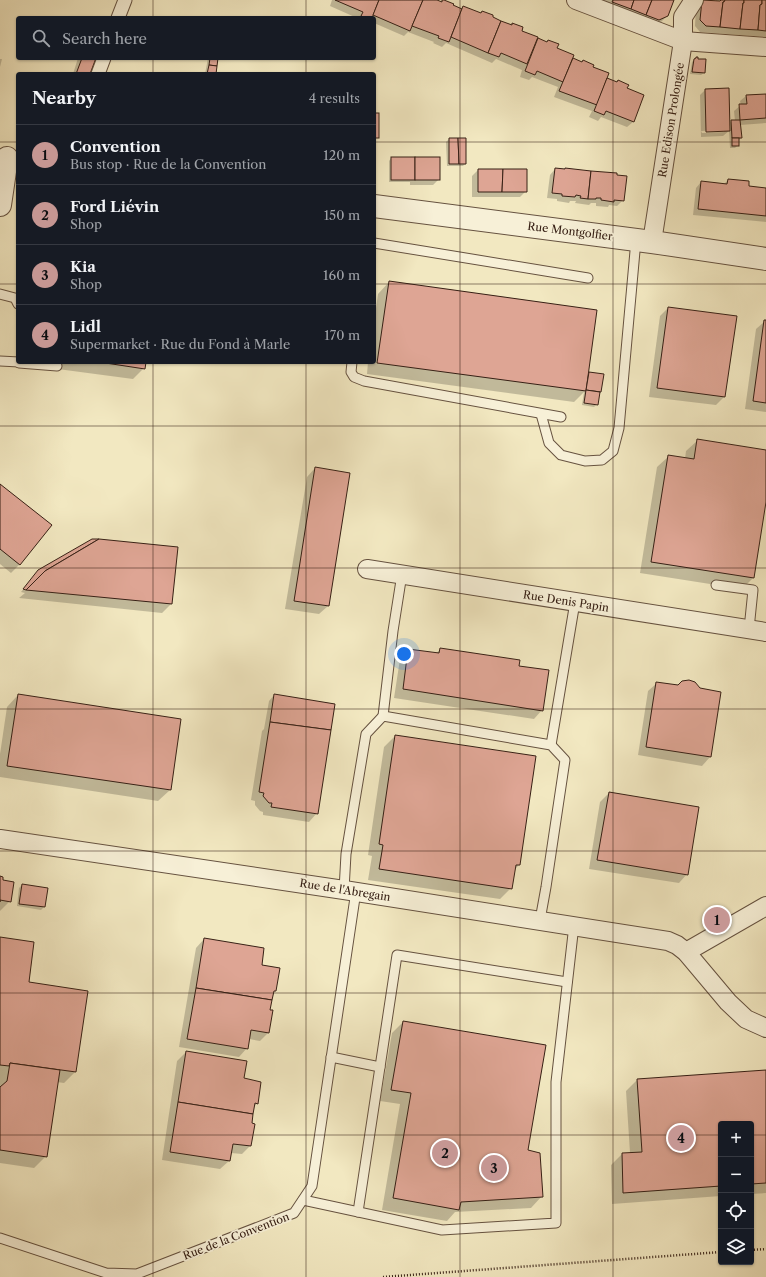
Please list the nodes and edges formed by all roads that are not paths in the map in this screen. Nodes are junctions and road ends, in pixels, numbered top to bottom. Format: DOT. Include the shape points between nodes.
graph roads {
  1 [pos="125,0"];
  2 [pos="576,0"];
  3 [pos="694,0"];
  4 [pos="119,16"];
  5 [pos="683,41"];
  6 [pos="766,47"];
  7 [pos="103,60"];
  8 [pos="99,72"];
  9 [pos="8,158"];
  10 [pos="0,205"];
  11 [pos="376,206"];
  12 [pos="644,241"];
  13 [pos="376,243"];
  14 [pos="766,259"];
  15 [pos="588,278"];
  16 [pos="0,294"];
  17 [pos="16,300"];
  18 [pos="0,362"];
  19 [pos="16,362"];
  20 [pos="38,364"];
  21 [pos="352,364"];
  22 [pos="57,366"];
  23 [pos="541,414"];
  24 [pos="561,417"];
  25 [pos="366,569"];
  26 [pos="402,574"];
  27 [pos="716,585"];
  28 [pos="575,602"];
  29 [pos="758,630"];
  30 [pos="383,716"];
  31 [pos="551,745"];
  32 [pos="0,839"];
  33 [pos="350,890"];
  34 [pos="766,906"];
  35 [pos="540,920"];
  36 [pos="574,925"];
  37 [pos="686,952"];
  38 [pos="567,982"];
  39 [pos="766,1028"];
  40 [pos="331,1057"];
  41 [pos="380,1067"];
  42 [pos="302,1200"];
  43 [pos="358,1212"];
  44 [pos="0,1238"];
  1 -- 4 [label="street"];
  2 -- 5 [label="street"];
  3 -- 5 [label="street, Rue Edison Prolongée" via="683,17"];
  5 -- 6 [label="street"];
  5 -- 12 [label="street, Rue Edison Prolongée"];
  7 -- 8 [label="street"];
  9 -- 10 [label="street"];
  11 -- 12 [label="street, Rue Montgolfier"];
  12 -- 14 [label="street, Rue Montgolfier"];
  12 -- 23 [label="lane" via="628,343 619,428 613,451 602,460 591,461 561,455 549,443"];
  13 -- 15 [label="lane"];
  16 -- 17 [label="lane"];
  18 -- 19 [label="lane"];
  20 -- 22 [label="lane"];
  21 -- 23 [label="lane" via="351,372 354,378 364,381"];
  23 -- 24 [label="lane"];
  25 -- 26 [label="street, Rue Denis Papin"];
  26 -- 28 [label="street, Rue Denis Papin"];
  26 -- 30 [label="lane"];
  27 -- 29 [label="lane" via="753,590"];
  28 -- 29 [label="street, Rue Denis Papin"];
  28 -- 31 [label="lane"];
  30 -- 31 [label="lane"];
  30 -- 33 [label="lane, Rue de la Convention" via="366,734 346,854"];
  31 -- 35 [label="lane" via="565,760"];
  32 -- 33 [label="street, Rue de l'Abregain"];
  33 -- 35 [label="street, Rue de l'Abregain"];
  33 -- 40 [label="lane, Rue de la Convention"];
  34 -- 37 [label="street"];
  35 -- 36 [label="street, Rue de l'Abregain"];
  36 -- 37 [label="street, Rue de l'Abregain" via="668,941"];
  36 -- 38 [label="lane"];
  37 -- 39 [label="street, Rue de l'Abregain" via="728,1002 746,1019"];
  38 -- 41 [label="lane" via="396,955"];
  38 -- 43 [label="lane" via="556,1082 556,1223 442,1230"];
  40 -- 41 [label="lane"];
  40 -- 42 [label="lane, Rue de la Convention" via="312,1186"];
  41 -- 43 [label="lane"];
  42 -- 43 [label="lane"];
  42 -- 44 [label="lane, Rue de la Convention" via="294,1213 137,1274 106,1273"];
}
